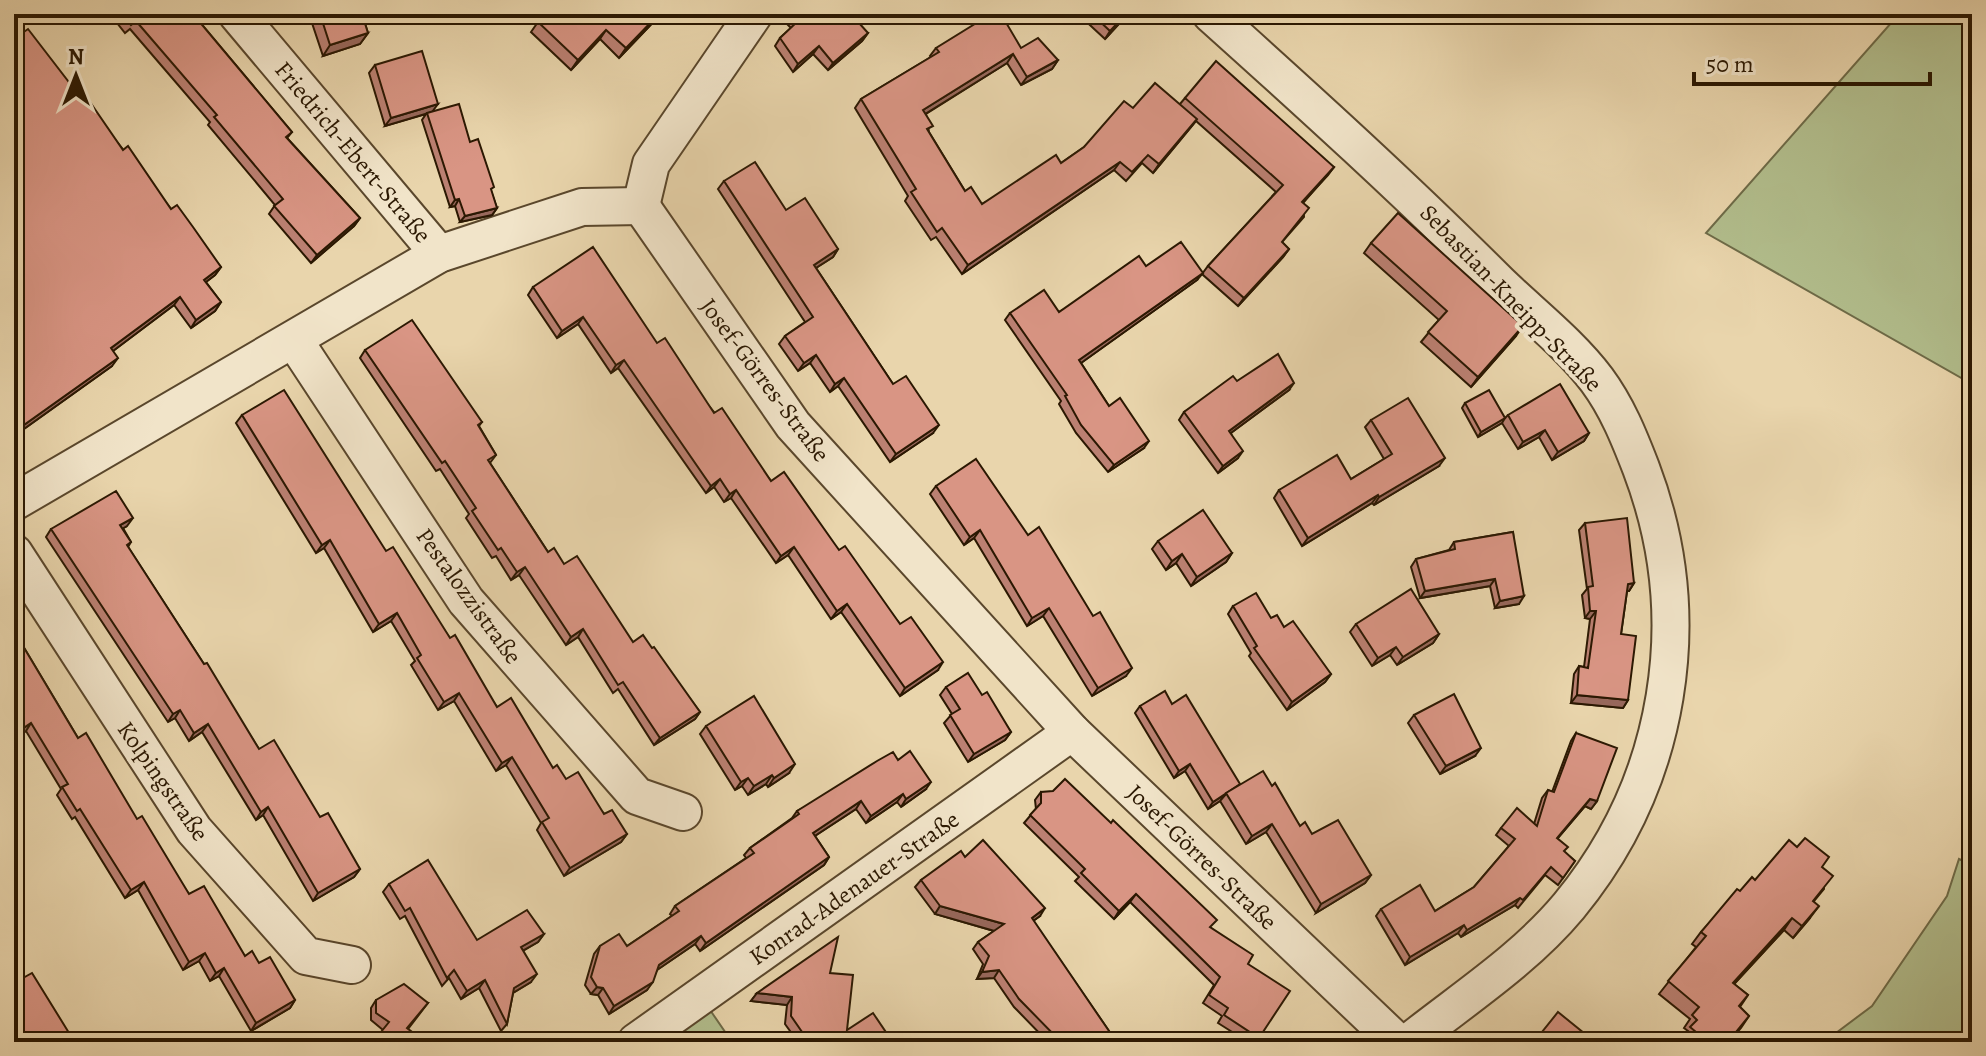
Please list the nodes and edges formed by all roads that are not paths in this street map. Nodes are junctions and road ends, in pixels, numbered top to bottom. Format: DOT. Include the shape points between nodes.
graph roads {
  1 [pos="237,14"];
  2 [pos="754,14"];
  3 [pos="1211,14"];
  4 [pos="641,206"];
  5 [pos="439,254"];
  6 [pos="294,340"];
  7 [pos="14,502"];
  8 [pos="14,553"];
  9 [pos="1072,732"];
  10 [pos="683,812"];
  11 [pos="352,965"];
  12 [pos="636,1042"];
  13 [pos="1397,1042"];
  14 [pos="1409,1042"];
  1 -- 5 [label="street, Friedrich-Ebert-Straße"];
  2 -- 4 [label="street" via="651,164"];
  3 -- 14 [label="street, Sebastian-Kneipp-Straße" via="1396,181 1596,378 1625,426 1664,540 1671,594 1667,683 1625,821 1601,864 1530,947"];
  4 -- 5 [label="street" via="582,207"];
  4 -- 9 [label="street, Josef-Görres-Straße" via="793,425"];
  5 -- 6 [label="street"];
  6 -- 7 [label="street"];
  6 -- 10 [label="street, Pestalozzistraße" via="466,601 506,650 637,796"];
  8 -- 11 [label="street, Kolpingstraße" via="194,830 306,956"];
  9 -- 12 [label="street, Konrad-Adenauer-Straße"];
  9 -- 13 [label="street, Josef-Görres-Straße"];
}
